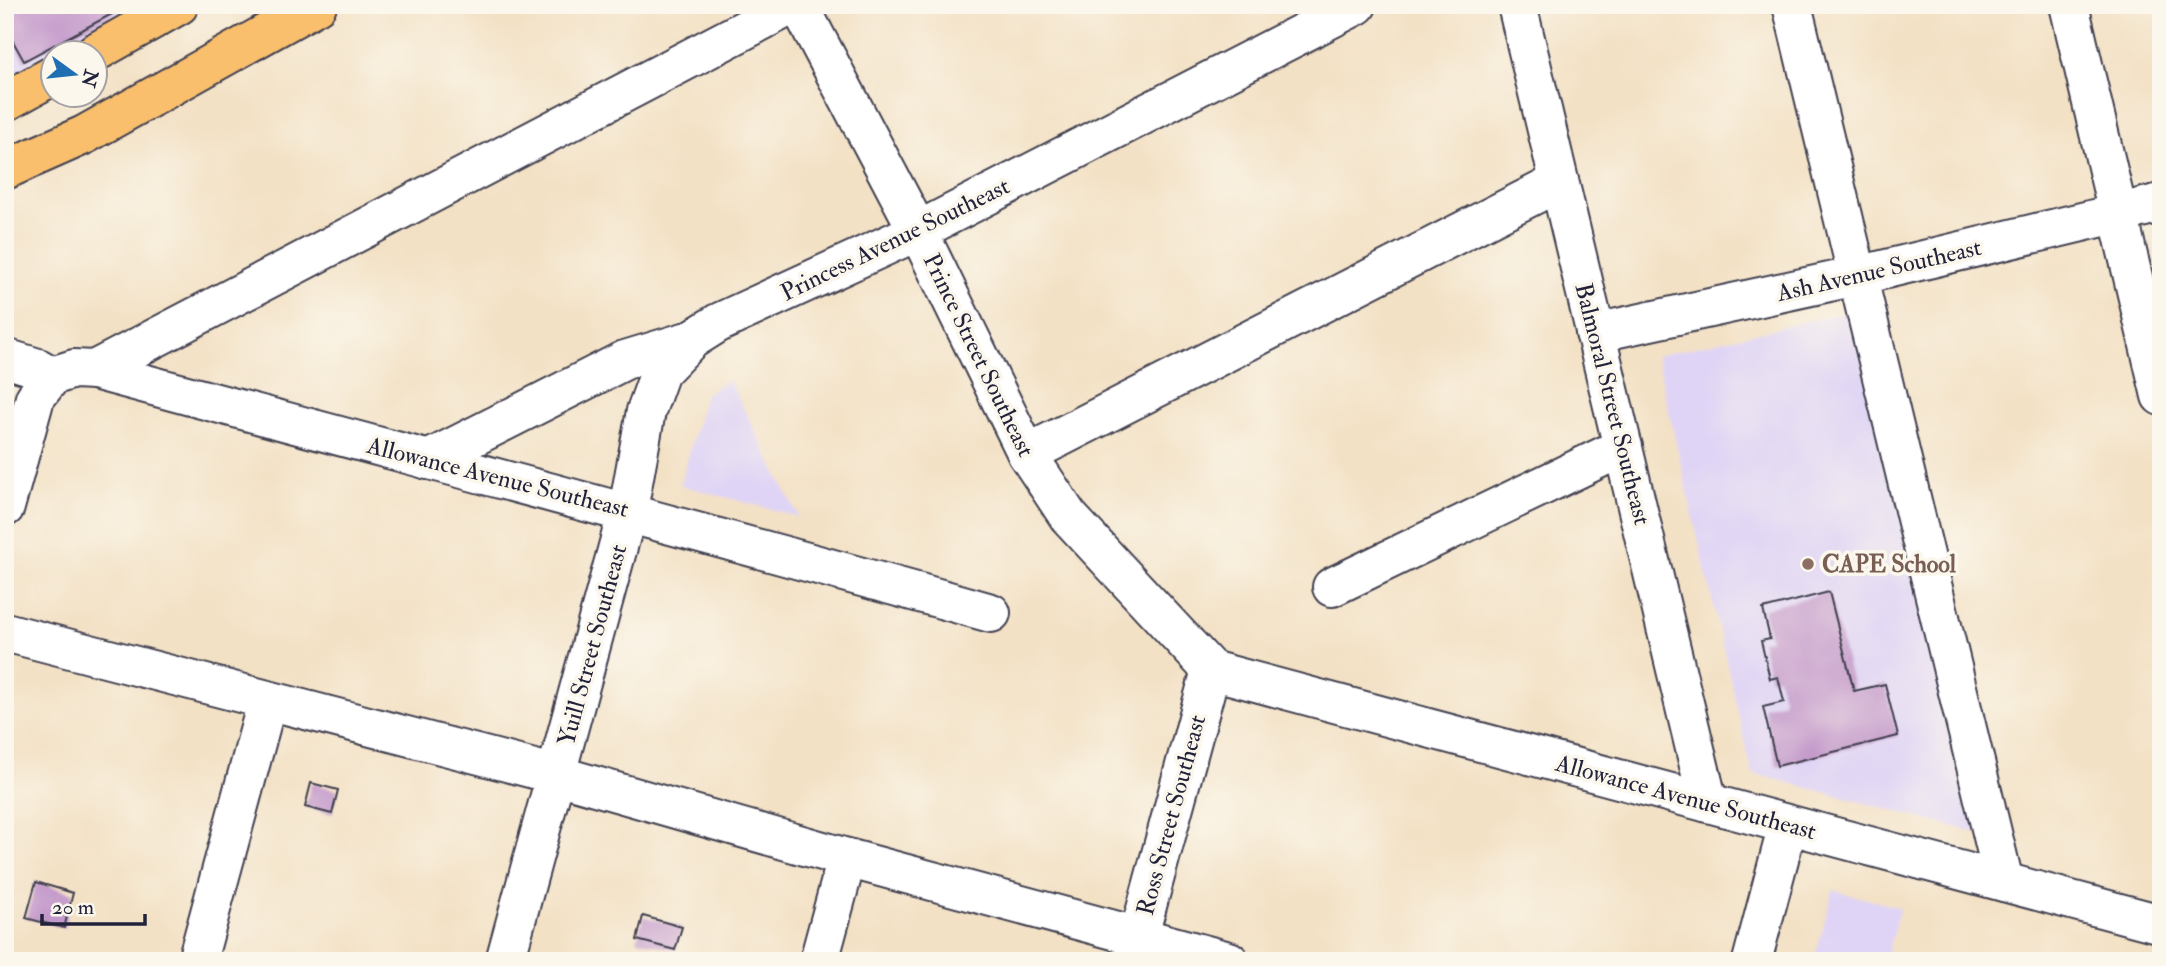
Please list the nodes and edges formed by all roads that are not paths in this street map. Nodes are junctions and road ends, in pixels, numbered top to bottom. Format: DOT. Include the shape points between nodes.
graph roads {
  1 [pos="179,5"];
  2 [pos="317,5"];
  3 [pos="792,5"];
  4 [pos="799,5"];
  5 [pos="1357,5"];
  6 [pos="1517,5"];
  7 [pos="1792,5"];
  8 [pos="2069,5"];
  9 [pos="108,44"];
  10 [pos="38,84"];
  11 [pos="5,102"];
  12 [pos="5,170"];
  13 [pos="1559,182"];
  14 [pos="2161,203"];
  15 [pos="2118,213"];
  16 [pos="918,232"];
  17 [pos="1857,276"];
  18 [pos="1595,333"];
  19 [pos="691,340"];
  20 [pos="5,358"];
  21 [pos="94,370"];
  22 [pos="52,376"];
  23 [pos="2161,396"];
  24 [pos="1623,447"];
  25 [pos="1027,454"];
  26 [pos="428,460"];
  27 [pos="5,507"];
  28 [pos="628,510"];
  29 [pos="1332,587"];
  30 [pos="991,613"];
  31 [pos="5,632"];
  32 [pos="1211,670"];
  33 [pos="267,702"];
  34 [pos="557,775"];
  35 [pos="1708,803"];
  36 [pos="1788,825"];
  37 [pos="847,858"];
  38 [pos="2004,882"];
  39 [pos="2161,924"];
  40 [pos="1135,949"];
  41 [pos="197,961"];
  42 [pos="505,961"];
  43 [pos="819,961"];
  44 [pos="1229,961"];
  45 [pos="1752,961"];
  1 -- 9 [label="main road"];
  2 -- 12 [label="main road" via="84,135"];
  3 -- 21 [label="street"];
  4 -- 16 [label="street, Prince Street Southeast"];
  5 -- 16 [label="street, Princess Avenue Southeast"];
  6 -- 13 [label="street, Balmoral Street Southeast"];
  7 -- 17 [label="street"];
  8 -- 15 [label="street"];
  10 -- 11 [label="main road"];
  13 -- 18 [label="street, Balmoral Street Southeast"];
  13 -- 25 [label="street"];
  14 -- 15 [label="street, Ash Avenue Southeast"];
  15 -- 17 [label="street, Ash Avenue Southeast"];
  15 -- 23 [label="street"];
  16 -- 19 [label="street, Princess Avenue Southeast" via="718,323"];
  16 -- 25 [label="street, Prince Street Southeast"];
  17 -- 18 [label="street, Ash Avenue Southeast"];
  17 -- 38 [label="street"];
  18 -- 24 [label="street, Balmoral Street Southeast"];
  19 -- 26 [label="street, Princess Avenue Southeast" via="625,360"];
  19 -- 28 [label="street, Yuill Street Southeast" via="668,361 653,388"];
  20 -- 22 [label="street"];
  21 -- 22 [label="street, Allowance Avenue Southeast" via="74,369"];
  21 -- 26 [label="street, Allowance Avenue Southeast"];
  22 -- 27 [label="street" via="35,398"];
  24 -- 29 [label="street"];
  24 -- 35 [label="street, Balmoral Street Southeast"];
  25 -- 32 [label="street, Prince Street Southeast" via="1068,516"];
  26 -- 28 [label="street, Allowance Avenue Southeast"];
  28 -- 30 [label="street, Allowance Avenue Southeast"];
  28 -- 34 [label="street, Yuill Street Southeast"];
  31 -- 33 [label="street"];
  32 -- 35 [label="street, Allowance Avenue Southeast"];
  32 -- 40 [label="street, Ross Street Southeast"];
  33 -- 34 [label="street"];
  33 -- 41 [label="street"];
  34 -- 37 [label="street"];
  34 -- 42 [label="street, Yuill Street Southeast"];
  35 -- 36 [label="street, Allowance Avenue Southeast"];
  36 -- 38 [label="street, Allowance Avenue Southeast"];
  36 -- 45 [label="street"];
  37 -- 40 [label="street"];
  37 -- 43 [label="street"];
  38 -- 39 [label="street, Allowance Avenue Southeast"];
  40 -- 44 [label="street"];
}
